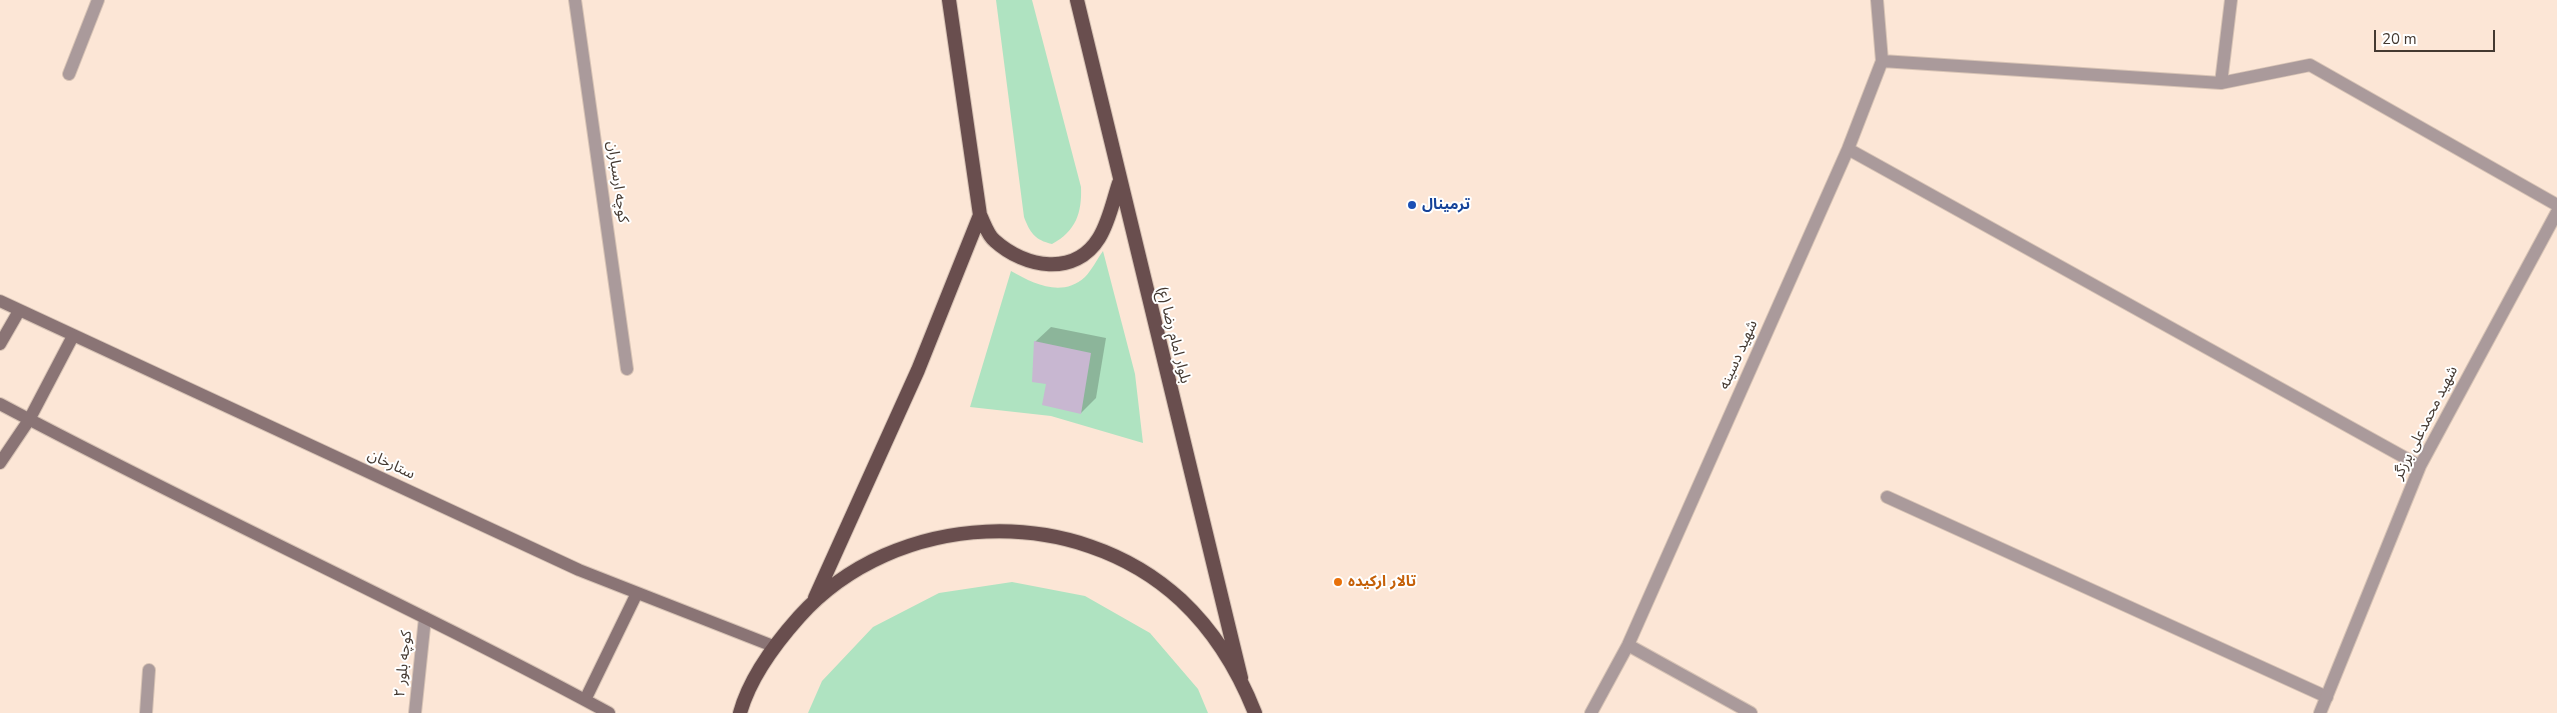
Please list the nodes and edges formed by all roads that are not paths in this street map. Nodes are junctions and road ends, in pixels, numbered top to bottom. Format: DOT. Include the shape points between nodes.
graph roads {
  1 [pos="98,0"];
  2 [pos="575,0"];
  3 [pos="949,0"];
  4 [pos="1077,0"];
  5 [pos="1877,0"];
  6 [pos="2231,0"];
  7 [pos="1882,61"];
  8 [pos="69,74"];
  9 [pos="2221,83"];
  10 [pos="1848,149"];
  11 [pos="1119,182"];
  12 [pos="2557,205"];
  13 [pos="2557,212"];
  14 [pos="980,215"];
  15 [pos="0,301"];
  16 [pos="19,311"];
  17 [pos="73,336"];
  18 [pos="0,344"];
  19 [pos="627,369"];
  20 [pos="0,404"];
  21 [pos="30,420"];
  22 [pos="0,463"];
  23 [pos="2420,466"];
  24 [pos="1887,497"];
  25 [pos="637,593"];
  26 [pos="815,599"];
  27 [pos="425,618"];
  28 [pos="1628,645"];
  29 [pos="773,646"];
  30 [pos="149,670"];
  31 [pos="1241,678"];
  32 [pos="2327,696"];
  33 [pos="585,700"];
  34 [pos="146,713"];
  35 [pos="415,713"];
  36 [pos="609,713"];
  37 [pos="740,713"];
  38 [pos="1255,713"];
  39 [pos="1591,713"];
  40 [pos="1751,713"];
  41 [pos="2320,713"];
  1 -- 8 [label="street"];
  2 -- 19 [label="street, کوچه ارسباران"];
  3 -- 14 [label="highway"];
  4 -- 11 [label="highway, بلوار امام رضا (ع)"];
  5 -- 7 [label="street, شهید دسینه"];
  6 -- 9 [label="street"];
  7 -- 9 [label="street"];
  7 -- 10 [label="street, شهید دسینه"];
  9 -- 12 [label="street" via="2310,65"];
  10 -- 23 [label="street"];
  10 -- 28 [label="street, شهید دسینه"];
  11 -- 14 [label="highway" via="1099,237 1075,260 1056,266 1022,258 993,240"];
  11 -- 31 [label="highway, بلوار امام رضا (ع)"];
  13 -- 23 [label="street, شهید محمدعلی برزگر"];
  14 -- 26 [label="highway" via="918,370"];
  15 -- 16 [label="main road, ستارخان"];
  16 -- 17 [label="main road, ستارخان"];
  16 -- 18 [label="main road"];
  17 -- 21 [label="main road"];
  17 -- 25 [label="main road, ستارخان" via="579,570"];
  20 -- 21 [label="main road"];
  21 -- 22 [label="main road"];
  21 -- 27 [label="main road" via="184,500"];
  23 -- 32 [label="street, شهید محمدعلی برزگر"];
  24 -- 32 [label="street"];
  25 -- 29 [label="main road, ستارخان"];
  25 -- 33 [label="main road"];
  26 -- 29 [label="highway"];
  26 -- 31 [label="highway" via="855,570 900,548 948,534 998,530 1047,534 1095,548 1140,570 1187,607 1214,636"];
  27 -- 33 [label="main road"];
  27 -- 35 [label="street, کوچه بلور ۲"];
  28 -- 39 [label="street, شهید دسینه"];
  28 -- 40 [label="street"];
  29 -- 37 [label="highway" via="743,701"];
  30 -- 34 [label="street"];
  31 -- 38 [label="highway"];
  32 -- 41 [label="street, شهید محمدعلی برزگر"];
  33 -- 36 [label="main road"];
}
